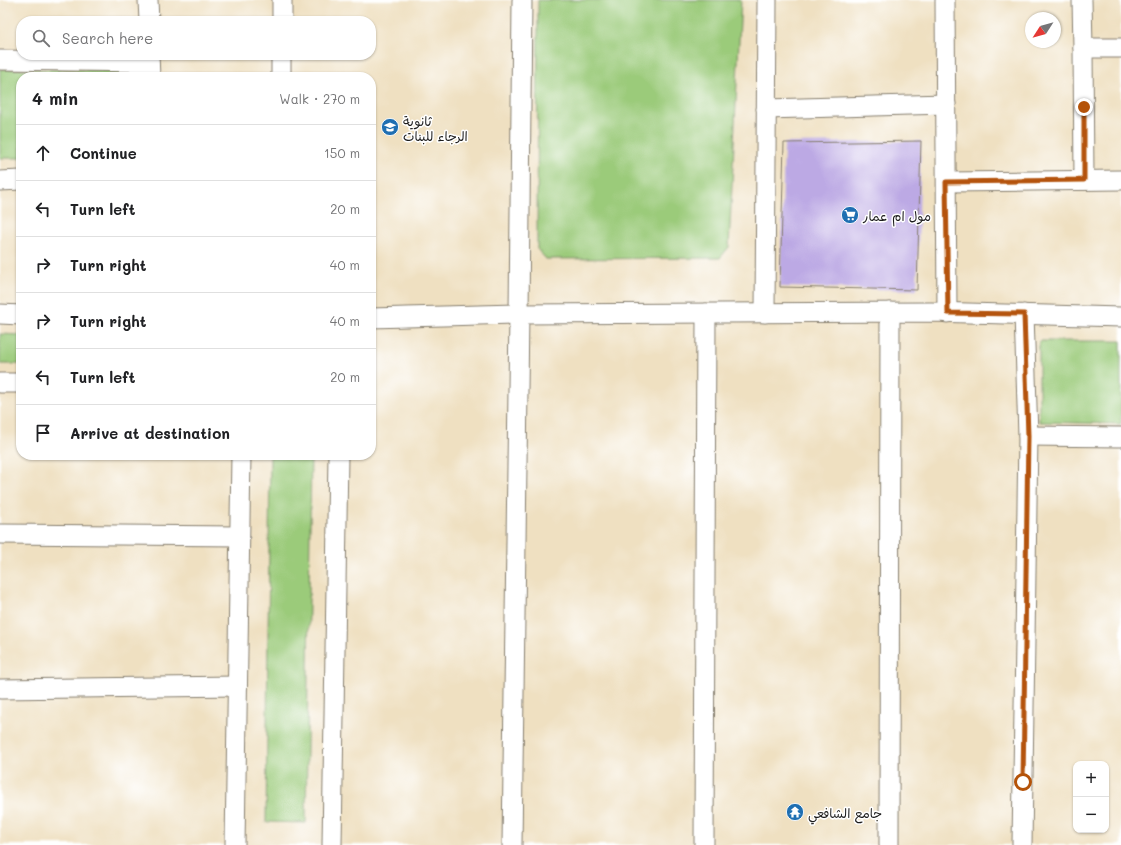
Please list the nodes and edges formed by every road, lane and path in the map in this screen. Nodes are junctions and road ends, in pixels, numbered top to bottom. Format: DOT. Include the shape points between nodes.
graph roads {
  1 [pos="148,0"];
  2 [pos="282,0"];
  3 [pos="522,0"];
  4 [pos="766,0"];
  5 [pos="945,0"];
  6 [pos="1082,0"];
  7 [pos="149,16"];
  8 [pos="282,16"];
  9 [pos="1084,48"];
  10 [pos="1121,48"];
  11 [pos="0,60"];
  12 [pos="281,60"];
  13 [pos="149,65"];
  14 [pos="281,72"];
  15 [pos="946,104"];
  16 [pos="766,109"];
  17 [pos="16,180"];
  18 [pos="1084,180"];
  19 [pos="1121,180"];
  20 [pos="0,181"];
  21 [pos="946,182"];
  22 [pos="890,312"];
  23 [pos="706,313"];
  24 [pos="766,313"];
  25 [pos="948,313"];
  26 [pos="0,314"];
  27 [pos="520,314"];
  28 [pos="1024,314"];
  29 [pos="16,315"];
  30 [pos="1121,316"];
  31 [pos="376,318"];
  32 [pos="0,383"];
  33 [pos="16,383"];
  34 [pos="1028,436"];
  35 [pos="1121,437"];
  36 [pos="240,460"];
  37 [pos="338,460"];
  38 [pos="0,534"];
  39 [pos="239,536"];
  40 [pos="237,686"];
  41 [pos="0,689"];
  42 [pos="235,845"];
  43 [pos="332,845"];
  44 [pos="512,845"];
  45 [pos="704,845"];
  46 [pos="889,845"];
  47 [pos="1022,845"];
  1 -- 7 [label="street"];
  2 -- 8 [label="street"];
  3 -- 27 [label="street"];
  4 -- 16 [label="street"];
  5 -- 15 [label="street"];
  6 -- 9 [label="street"];
  9 -- 10 [label="street"];
  9 -- 18 [label="street"];
  11 -- 13 [label="street"];
  12 -- 14 [label="street"];
  15 -- 16 [label="street"];
  15 -- 21 [label="street"];
  16 -- 24 [label="street"];
  17 -- 20 [label="street"];
  18 -- 19 [label="street"];
  18 -- 21 [label="street"];
  21 -- 25 [label="street"];
  22 -- 24 [label="street"];
  22 -- 25 [label="street"];
  22 -- 46 [label="street"];
  23 -- 24 [label="street"];
  23 -- 27 [label="street"];
  23 -- 45 [label="street"];
  25 -- 28 [label="street"];
  26 -- 29 [label="street"];
  27 -- 31 [label="street"];
  27 -- 44 [label="street"];
  28 -- 30 [label="street"];
  28 -- 34 [label="street"];
  32 -- 33 [label="street"];
  34 -- 35 [label="street"];
  34 -- 47 [label="street"];
  36 -- 39 [label="street"];
  37 -- 43 [label="street"];
  38 -- 39 [label="street"];
  39 -- 40 [label="street"];
  40 -- 41 [label="street"];
  40 -- 42 [label="street"];
}
